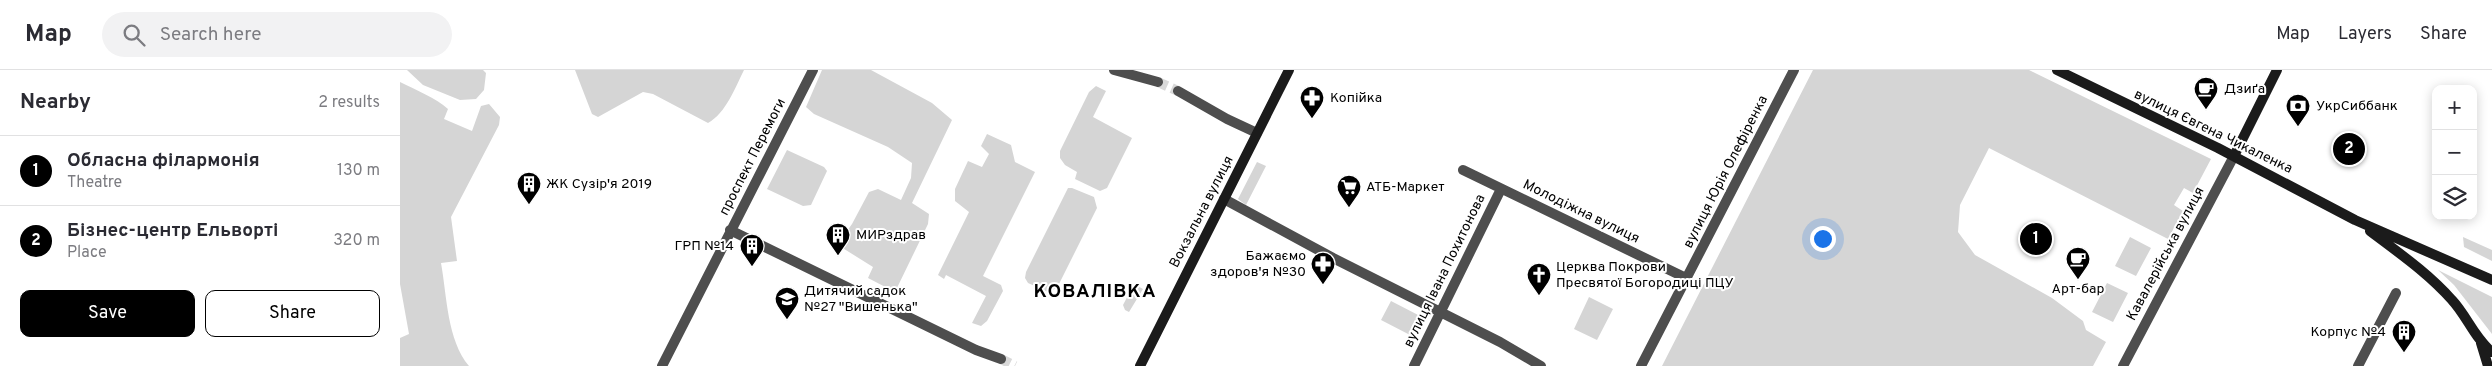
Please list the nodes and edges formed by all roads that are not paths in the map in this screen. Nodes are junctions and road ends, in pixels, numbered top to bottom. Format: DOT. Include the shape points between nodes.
graph roads {
  1 [pos="813,70"];
  2 [pos="1114,70"];
  3 [pos="1289,70"];
  4 [pos="1794,70"];
  5 [pos="2057,70"];
  6 [pos="2276,70"];
  7 [pos="1158,82"];
  8 [pos="1178,91"];
  9 [pos="1257,133"];
  10 [pos="2234,156"];
  11 [pos="1463,170"];
  12 [pos="1501,188"];
  13 [pos="1224,199"];
  14 [pos="2355,220"];
  15 [pos="730,230"];
  16 [pos="1686,278"];
  17 [pos="2492,280"];
  18 [pos="2396,293"];
  19 [pos="1440,312"];
  20 [pos="2477,333"];
  21 [pos="2492,352"];
  22 [pos="1001,359"];
  23 [pos="662,366"];
  24 [pos="1140,366"];
  25 [pos="1414,366"];
  26 [pos="1541,366"];
  27 [pos="1641,366"];
  28 [pos="2123,366"];
  29 [pos="2358,366"];
  30 [pos="2488,366"];
  1 -- 15 [label="street, проспект Перемоги"];
  2 -- 7 [label="street"];
  3 -- 9 [label="main road, Вокзальна вулиця"];
  4 -- 16 [label="street, вулиця Юрія Олефіренка"];
  5 -- 10 [label="main road, вулиця Євгена Чикаленка"];
  6 -- 10 [label="main road"];
  8 -- 9 [label="street"];
  9 -- 13 [label="main road, Вокзальна вулиця"];
  10 -- 14 [label="main road, вулиця Євгена Чикаленка"];
  10 -- 28 [label="street, Кавалерійська вулиця"];
  11 -- 12 [label="street, Молодіжна вулиця"];
  12 -- 16 [label="street, Молодіжна вулиця"];
  12 -- 19 [label="street, вулиця Івана Похитонова"];
  13 -- 19 [label="street"];
  13 -- 24 [label="main road, Вокзальна вулиця"];
  14 -- 17 [label="main road, вулиця Євгена Чикаленка"];
  14 -- 20 [label="main road, вулиця Євгена Чикаленка" via="2426,274 2454,302"];
  15 -- 22 [label="street, проспект Перемоги" via="976,350"];
  15 -- 23 [label="street"];
  16 -- 27 [label="street, вулиця Юрія Олефіренка"];
  18 -- 29 [label="street"];
  19 -- 25 [label="street, вулиця Івана Похитонова"];
  19 -- 26 [label="street"];
  20 -- 21 [label="main road, вулиця Євгена Чикаленка" via="2482,344"];
  20 -- 30 [label="main road"];
}
